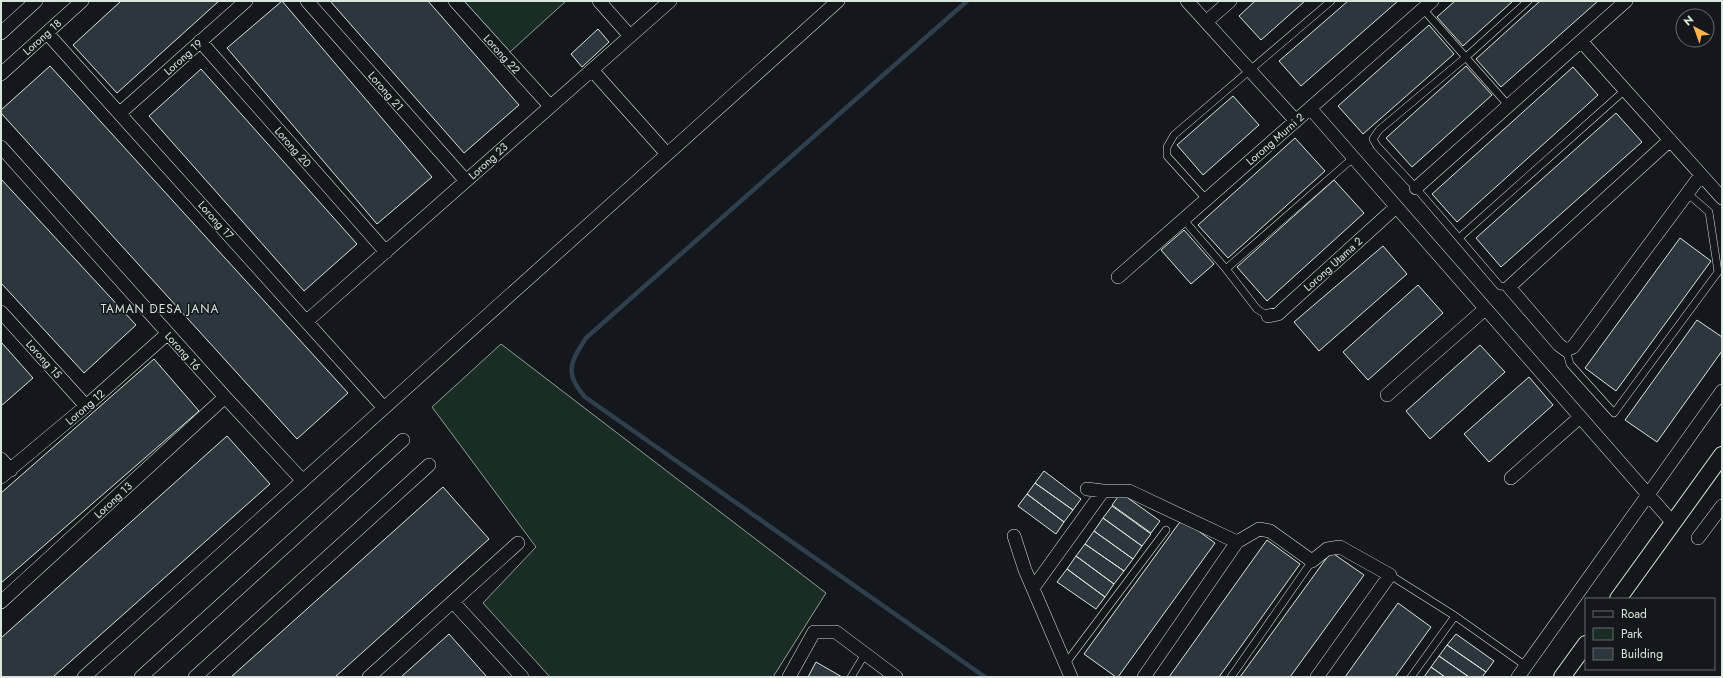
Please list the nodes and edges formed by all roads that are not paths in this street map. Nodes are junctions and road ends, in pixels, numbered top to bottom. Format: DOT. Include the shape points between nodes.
graph roads {
  1 [pos="36,1"];
  2 [pos="82,1"];
  3 [pos="246,1"];
  4 [pos="307,1"];
  5 [pos="455,1"];
  6 [pos="599,1"];
  7 [pos="670,1"];
  8 [pos="838,1"];
  9 [pos="1187,1"];
  10 [pos="1230,1"];
  11 [pos="1331,1"];
  12 [pos="1528,1"];
  13 [pos="1626,1"];
  14 [pos="1427,5"];
  15 [pos="1206,22"];
  16 [pos="1,33"];
  17 [pos="47,33"];
  18 [pos="630,36"];
  19 [pos="200,41"];
  20 [pos="1581,41"];
  21 [pos="1466,57"];
  22 [pos="592,70"];
  23 [pos="1250,71"];
  24 [pos="1,74"];
  25 [pos="1625,90"];
  26 [pos="1508,105"];
  27 [pos="550,106"];
  28 [pos="1310,108"];
  29 [pos="120,113"];
  30 [pos="1296,121"];
  31 [pos="1670,140"];
  32 [pos="1,147"];
  33 [pos="667,154"];
  34 [pos="1353,158"];
  35 [pos="1701,175"];
  36 [pos="466,181"];
  37 [pos="1416,188"];
  38 [pos="1688,193"];
  39 [pos="1722,198"];
  40 [pos="1206,199"];
  41 [pos="1396,207"];
  42 [pos="1184,219"];
  43 [pos="1460,238"];
  44 [pos="386,252"];
  45 [pos="1226,269"];
  46 [pos="1118,277"];
  47 [pos="1509,287"];
  48 [pos="1485,309"];
  49 [pos="1,312"];
  50 [pos="1268,316"];
  51 [pos="307,321"];
  52 [pos="167,334"];
  53 [pos="1566,350"];
  54 [pos="1722,392"];
  55 [pos="1387,395"];
  56 [pos="225,397"];
  57 [pos="86,406"];
  58 [pos="384,408"];
  59 [pos="1580,417"];
  60 [pos="403,440"];
  61 [pos="1722,455"];
  62 [pos="1,459"];
  63 [pos="429,465"];
  64 [pos="6,474"];
  65 [pos="1511,478"];
  66 [pos="302,480"];
  67 [pos="1087,489"];
  68 [pos="1103,491"];
  69 [pos="1648,495"];
  70 [pos="1722,506"];
  71 [pos="1673,523"];
  72 [pos="1166,530"];
  73 [pos="1014,536"];
  74 [pos="1698,538"];
  75 [pos="1237,542"];
  76 [pos="518,543"];
  77 [pos="1312,561"];
  78 [pos="1390,575"];
  79 [pos="1033,588"];
  80 [pos="1619,598"];
  81 [pos="1,602"];
  82 [pos="453,602"];
  83 [pos="1455,616"];
  84 [pos="1585,645"];
  85 [pos="865,654"];
  86 [pos="1066,663"];
  87 [pos="1526,666"];
  88 [pos="84,677"];
  89 [pos="141,677"];
  90 [pos="195,677"];
  91 [pos="369,677"];
  92 [pos="522,677"];
  93 [pos="789,677"];
  94 [pos="851,677"];
  95 [pos="896,677"];
  96 [pos="1071,677"];
  97 [pos="1144,677"];
  98 [pos="1231,677"];
  99 [pos="1317,677"];
  100 [pos="1411,677"];
  101 [pos="1518,677"];
  102 [pos="1562,677"];
  1 -- 16 [label="street"];
  2 -- 17 [label="street, Lorong 18"];
  3 -- 19 [label="street, Lorong 19"];
  4 -- 36 [label="street, Lorong 21"];
  5 -- 27 [label="street, Lorong 22"];
  6 -- 18 [label="street"];
  7 -- 18 [label="street, Lorong 23"];
  8 -- 33 [label="street"];
  9 -- 15 [label="street"];
  10 -- 15 [label="street"];
  11 -- 23 [label="lane"];
  12 -- 21 [label="lane"];
  13 -- 20 [label="street"];
  14 -- 21 [label="lane"];
  14 -- 28 [label="street, Lorong Murni 2"];
  15 -- 23 [label="street"];
  17 -- 24 [label="street, Lorong 18"];
  17 -- 29 [label="street, Lorong 17"];
  18 -- 22 [label="street, Lorong 23"];
  19 -- 29 [label="street, Lorong 19"];
  19 -- 44 [label="street, Lorong 20"];
  20 -- 25 [label="street"];
  20 -- 26 [label="street"];
  21 -- 26 [label="lane"];
  21 -- 37 [label="lane" via="1379,130 1373,139"];
  22 -- 27 [label="street, Lorong 23"];
  22 -- 33 [label="street"];
  23 -- 30 [label="street"];
  23 -- 40 [label="lane" via="1174,135 1167,147 1167,156"];
  25 -- 31 [label="street"];
  25 -- 43 [label="lane"];
  26 -- 37 [label="street"];
  27 -- 36 [label="street, Lorong 23"];
  28 -- 30 [label="street, Lorong Murni 2"];
  28 -- 34 [label="street"];
  29 -- 51 [label="street, Lorong 17"];
  30 -- 40 [label="street, Lorong Murni 2"];
  31 -- 35 [label="street"];
  31 -- 47 [label="street"];
  32 -- 52 [label="street, Lorong 16"];
  33 -- 58 [label="street"];
  34 -- 41 [label="street"];
  34 -- 45 [label="lane"];
  35 -- 38 [label="street"];
  35 -- 39 [label="street"];
  36 -- 44 [label="street, Lorong 23"];
  37 -- 43 [label="lane"];
  38 -- 53 [label="street" via="1573,348"];
  38 -- 53 [label="lane" via="1709,212 1718,272 1614,413 1570,364"];
  40 -- 42 [label="street, Lorong Murni 2"];
  41 -- 48 [label="street"];
  41 -- 50 [label="street, Lorong Utama 2" via="1278,314"];
  42 -- 45 [label="lane"];
  42 -- 46 [label="street, Lorong Murni 2"];
  43 -- 47 [label="lane" via="1500,286"];
  44 -- 51 [label="street, Lorong 23"];
  45 -- 50 [label="lane" via="1257,310"];
  47 -- 53 [label="street"];
  48 -- 55 [label="street"];
  48 -- 59 [label="street"];
  49 -- 57 [label="street, Lorong 15"];
  51 -- 58 [label="street, Lorong 17"];
  52 -- 56 [label="street, Lorong 16"];
  52 -- 57 [label="street, Lorong 12"];
  54 -- 69 [label="street"];
  56 -- 66 [label="street, Lorong 16"];
  56 -- 81 [label="street, Lorong 13"];
  57 -- 64 [label="street, Lorong 12"];
  58 -- 66 [label="street"];
  59 -- 65 [label="street"];
  59 -- 69 [label="street"];
  60 -- 89 [label="street"];
  61 -- 71 [label="street"];
  62 -- 64 [label="street"];
  63 -- 90 [label="street"];
  66 -- 88 [label="street"];
  67 -- 68 [label="street"];
  68 -- 75 [label="street" via="1129,491"];
  68 -- 79 [label="street"];
  69 -- 71 [label="street"];
  69 -- 87 [label="street"];
  70 -- 74 [label="street"];
  71 -- 80 [label="street"];
  72 -- 86 [label="lane"];
  73 -- 79 [label="street"];
  75 -- 77 [label="street" via="1259,529 1270,531"];
  75 -- 97 [label="street"];
  76 -- 82 [label="street"];
  77 -- 78 [label="street" via="1327,549 1340,547"];
  77 -- 98 [label="lane"];
  78 -- 83 [label="lane"];
  78 -- 99 [label="street"];
  79 -- 86 [label="street"];
  82 -- 91 [label="street"];
  82 -- 92 [label="street"];
  83 -- 87 [label="lane"];
  83 -- 100 [label="lane"];
  84 -- 102 [label="street"];
  85 -- 93 [label="street" via="836,632 814,632"];
  85 -- 94 [label="lane"];
  85 -- 95 [label="street"];
  86 -- 96 [label="street"];
  87 -- 101 [label="street"];
}
